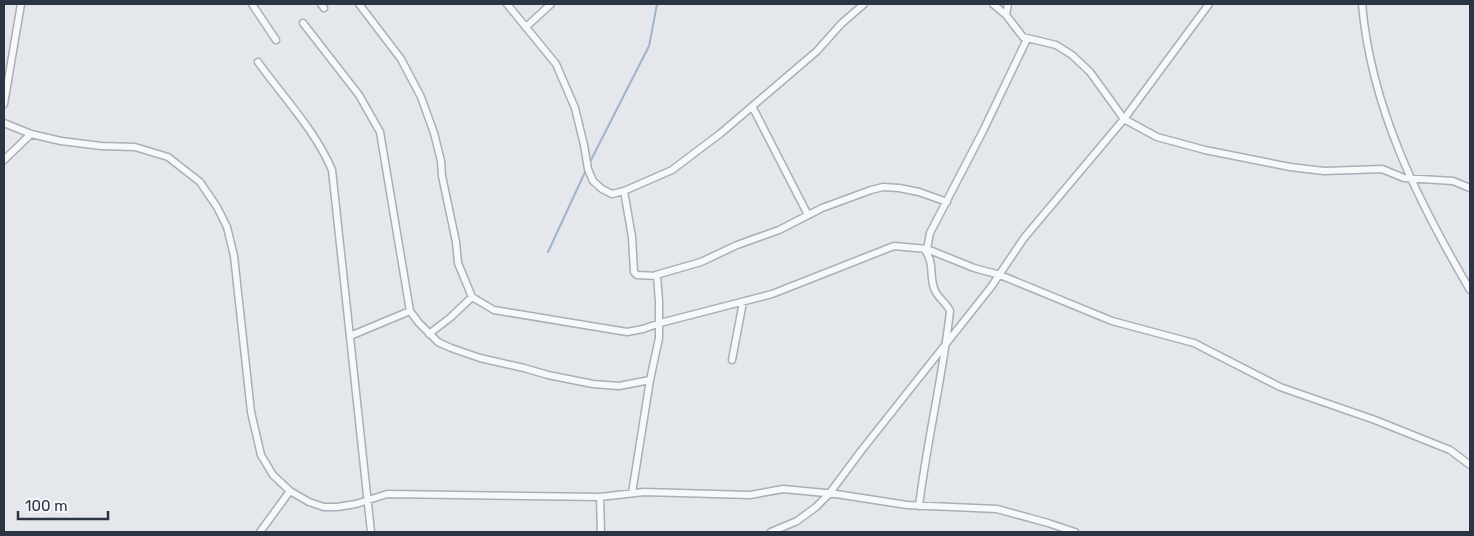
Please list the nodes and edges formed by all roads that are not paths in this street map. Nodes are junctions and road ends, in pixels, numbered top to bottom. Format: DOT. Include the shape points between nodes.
graph roads {
  1 [pos="21,4"];
  2 [pos="252,4"];
  3 [pos="359,4"];
  4 [pos="507,4"];
  5 [pos="551,4"];
  6 [pos="864,4"];
  7 [pos="992,4"];
  8 [pos="1008,4"];
  9 [pos="1209,4"];
  10 [pos="1362,4"];
  11 [pos="1006,15"];
  12 [pos="303,23"];
  13 [pos="526,27"];
  14 [pos="1026,39"];
  15 [pos="276,40"];
  16 [pos="258,62"];
  17 [pos="4,104"];
  18 [pos="753,108"];
  19 [pos="1124,120"];
  20 [pos="4,123"];
  21 [pos="31,134"];
  22 [pos="4,160"];
  23 [pos="1410,179"];
  24 [pos="1470,188"];
  25 [pos="624,192"];
  26 [pos="947,202"];
  27 [pos="808,215"];
  28 [pos="926,249"];
  29 [pos="656,275"];
  30 [pos="1000,275"];
  31 [pos="1470,290"];
  32 [pos="472,297"];
  33 [pos="743,302"];
  34 [pos="410,312"];
  35 [pos="660,323"];
  36 [pos="429,334"];
  37 [pos="350,336"];
  38 [pos="944,346"];
  39 [pos="732,360"];
  40 [pos="650,380"];
  41 [pos="1470,466"];
  42 [pos="290,491"];
  43 [pos="632,493"];
  44 [pos="829,494"];
  45 [pos="600,497"];
  46 [pos="368,500"];
  47 [pos="919,506"];
  48 [pos="260,532"];
  49 [pos="372,532"];
  50 [pos="601,532"];
  51 [pos="771,532"];
  52 [pos="1075,532"];
  1 -- 17 [label="street"];
  2 -- 15 [label="street"];
  3 -- 32 [label="street" via="401,59 421,96 441,161 458,263"];
  4 -- 13 [label="street"];
  5 -- 13 [label="street"];
  6 -- 18 [label="street"];
  7 -- 11 [label="street"];
  8 -- 11 [label="street"];
  9 -- 19 [label="street"];
  10 -- 23 [label="street" via="1374,80"];
  11 -- 14 [label="street"];
  12 -- 34 [label="street" via="359,95 380,132"];
  13 -- 25 [label="street" via="556,64 567,86 593,181 612,194"];
  14 -- 19 [label="street" via="1056,45 1072,54 1090,72"];
  14 -- 26 [label="street"];
  16 -- 37 [label="street" via="307,127 332,170"];
  18 -- 25 [label="street" via="672,170"];
  18 -- 27 [label="street"];
  19 -- 23 [label="street" via="1157,137 1243,158 1324,171 1382,169"];
  19 -- 30 [label="street" via="1024,238"];
  20 -- 21 [label="street"];
  21 -- 22 [label="street"];
  21 -- 42 [label="street" via="61,141 135,147 168,157 200,182 227,227 234,256 252,412 261,455 273,474"];
  23 -- 24 [label="street" via="1453,182"];
  23 -- 31 [label="street"];
  25 -- 29 [label="street" via="634,272 637,275"];
  26 -- 27 [label="street" via="919,192 883,187"];
  26 -- 28 [label="street" via="930,233"];
  27 -- 29 [label="street" via="700,262"];
  28 -- 30 [label="street"];
  28 -- 33 [label="street" via="894,246"];
  28 -- 38 [label="street" via="934,288 950,311"];
  29 -- 35 [label="street"];
  30 -- 38 [label="street"];
  30 -- 41 [label="street" via="1112,321 1194,343 1280,387 1450,450"];
  32 -- 35 [label="street" via="494,310 620,331 632,332"];
  32 -- 36 [label="street"];
  33 -- 35 [label="street"];
  33 -- 39 [label="street"];
  34 -- 36 [label="street"];
  34 -- 37 [label="street"];
  35 -- 40 [label="street"];
  36 -- 40 [label="street" via="438,342 480,358 548,375 619,386"];
  37 -- 46 [label="street"];
  38 -- 44 [label="street"];
  38 -- 47 [label="street"];
  40 -- 43 [label="street"];
  42 -- 46 [label="street" via="324,507"];
  42 -- 48 [label="street"];
  43 -- 44 [label="street" via="750,495 783,489"];
  43 -- 45 [label="street"];
  44 -- 47 [label="street"];
  44 -- 51 [label="street" via="797,521"];
  45 -- 46 [label="street" via="387,494"];
  45 -- 50 [label="street"];
  46 -- 49 [label="street"];
  47 -- 52 [label="street" via="997,509"];
}
